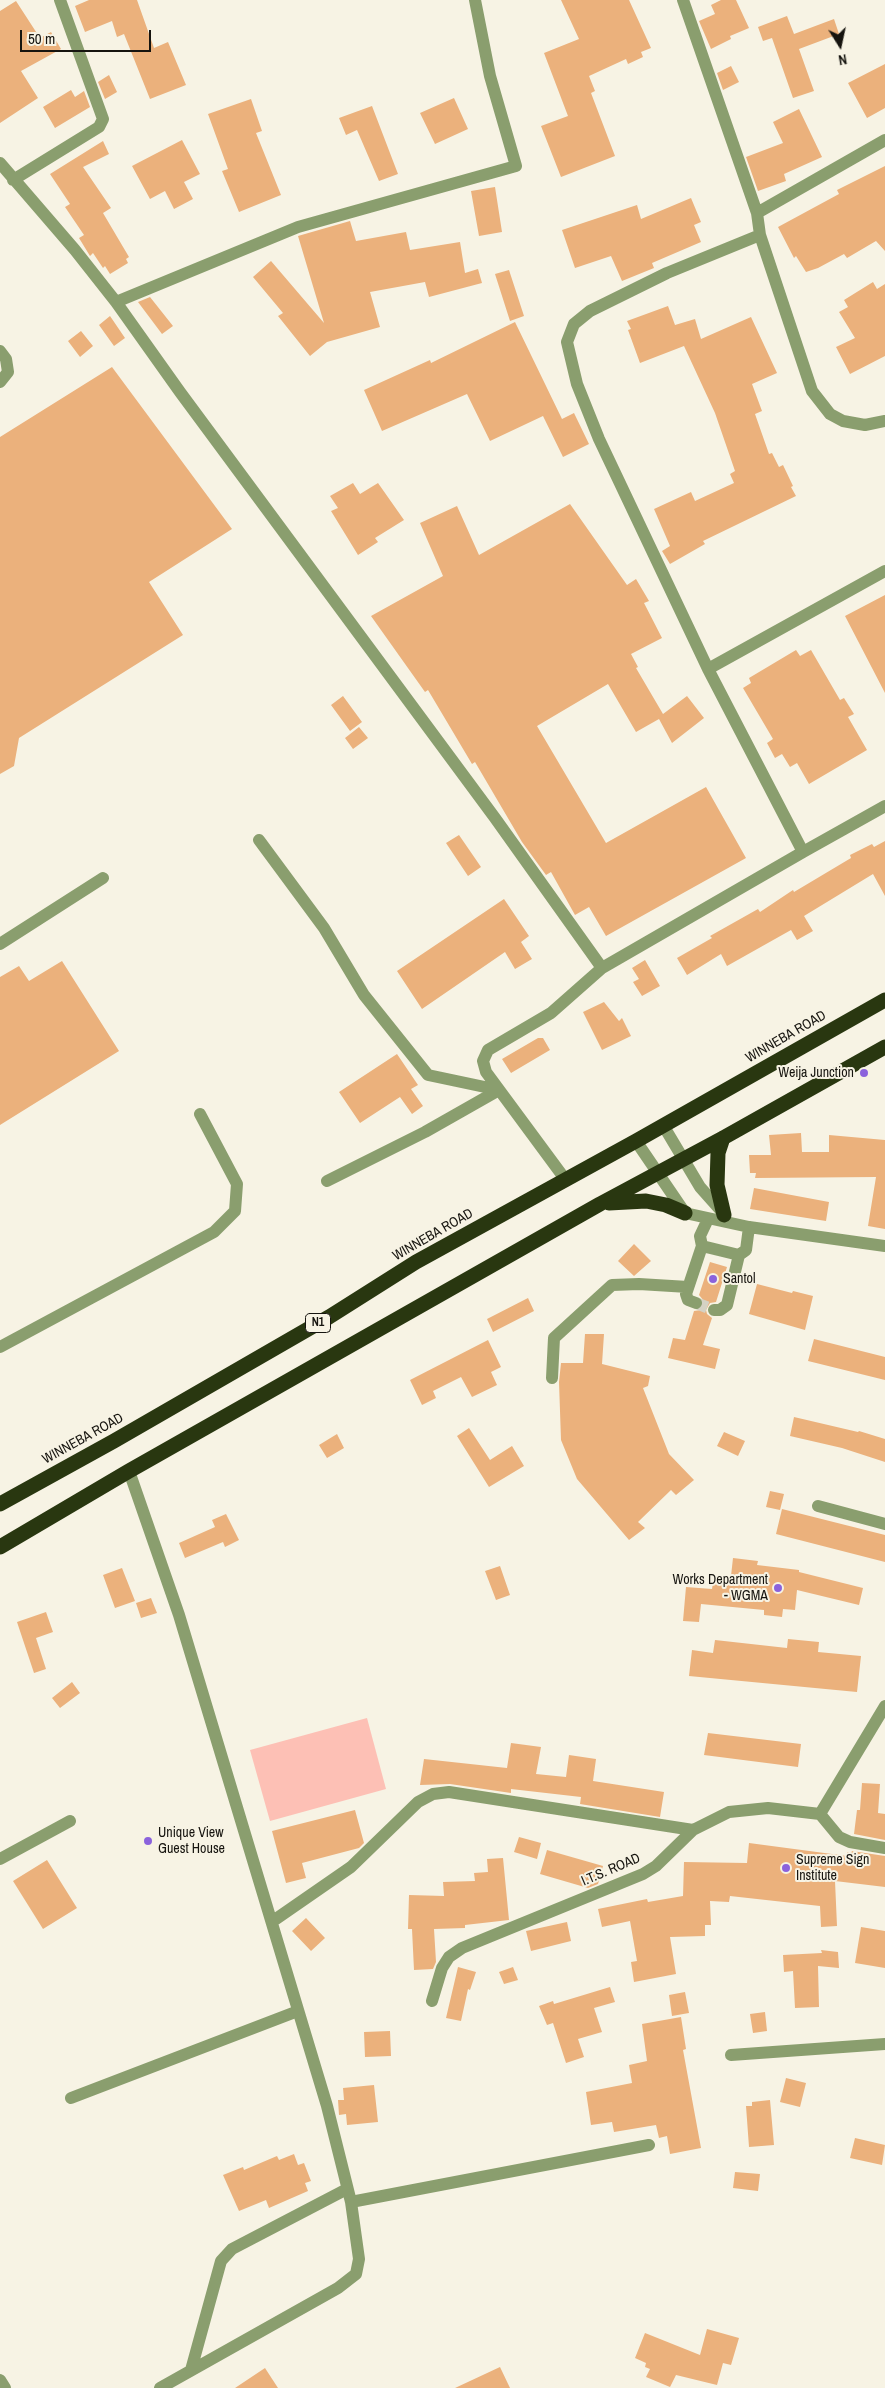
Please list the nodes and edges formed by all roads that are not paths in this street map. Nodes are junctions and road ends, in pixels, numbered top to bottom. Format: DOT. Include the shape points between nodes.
graph roads {
  1 [pos="60,0"];
  2 [pos="475,0"];
  3 [pos="683,0"];
  4 [pos="885,140"];
  5 [pos="0,163"];
  6 [pos="13,180"];
  7 [pos="757,213"];
  8 [pos="760,235"];
  9 [pos="116,302"];
  10 [pos="0,351"];
  11 [pos="0,382"];
  12 [pos="885,421"];
  13 [pos="885,572"];
  14 [pos="708,669"];
  15 [pos="885,806"];
  16 [pos="259,840"];
  17 [pos="803,852"];
  18 [pos="103,878"];
  19 [pos="0,944"];
  20 [pos="602,968"];
  21 [pos="885,1000"];
  22 [pos="885,1047"];
  23 [pos="499,1090"];
  24 [pos="200,1114"];
  25 [pos="663,1125"];
  26 [pos="723,1138"];
  27 [pos="636,1141"];
  28 [pos="682,1159"];
  29 [pos="657,1174"];
  30 [pos="565,1179"];
  31 [pos="327,1181"];
  32 [pos="600,1204"];
  33 [pos="685,1213"];
  34 [pos="708,1219"];
  35 [pos="730,1220"];
  36 [pos="749,1227"];
  37 [pos="702,1246"];
  38 [pos="885,1246"];
  39 [pos="739,1255"];
  40 [pos="688,1287"];
  41 [pos="696,1303"];
  42 [pos="714,1310"];
  43 [pos="0,1347"];
  44 [pos="552,1378"];
  45 [pos="129,1471"];
  46 [pos="0,1504"];
  47 [pos="818,1506"];
  48 [pos="885,1524"];
  49 [pos="0,1547"];
  50 [pos="885,1706"];
  51 [pos="820,1814"];
  52 [pos="70,1821"];
  53 [pos="693,1830"];
  54 [pos="885,1848"];
  55 [pos="0,1859"];
  56 [pos="272,1922"];
  57 [pos="432,2002"];
  58 [pos="298,2011"];
  59 [pos="885,2044"];
  60 [pos="731,2055"];
  61 [pos="71,2098"];
  62 [pos="649,2145"];
  63 [pos="347,2189"];
  64 [pos="351,2202"];
  65 [pos="191,2370"];
  66 [pos="0,2380"];
  67 [pos="5,2388"];
  68 [pos="160,2388"];
  1 -- 6 [label="street" via="103,119 99,127"];
  2 -- 9 [label="street" via="490,76 516,166 298,226"];
  3 -- 7 [label="street"];
  4 -- 7 [label="street"];
  5 -- 6 [label="street"];
  6 -- 9 [label="street"];
  7 -- 8 [label="street"];
  8 -- 12 [label="street" via="812,391 830,414 843,422 865,425"];
  8 -- 14 [label="street" via="667,273 590,310 574,324 567,342 573,370 596,430"];
  9 -- 20 [label="street"];
  10 -- 11 [label="street" via="6,359 8,372"];
  13 -- 14 [label="street"];
  14 -- 17 [label="street"];
  15 -- 17 [label="street"];
  16 -- 23 [label="street" via="324,928 364,995 428,1076"];
  17 -- 20 [label="street"];
  18 -- 19 [label="street"];
  20 -- 23 [label="street" via="551,1013 488,1050 483,1061 486,1072"];
  21 -- 25 [label="highway, WINNEBA ROAD / N1"];
  22 -- 26 [label="highway"];
  23 -- 30 [label="street"];
  23 -- 31 [label="street" via="425,1132"];
  24 -- 43 [label="street" via="237,1184 235,1210 214,1232"];
  25 -- 27 [label="highway, WINNEBA ROAD / N1"];
  25 -- 28 [label="street"];
  26 -- 28 [label="highway"];
  26 -- 35 [label="highway" via="718,1153 717,1185"];
  27 -- 29 [label="street"];
  27 -- 30 [label="highway, WINNEBA ROAD / N1"];
  28 -- 29 [label="highway"];
  28 -- 35 [label="street" via="700,1187"];
  29 -- 32 [label="highway"];
  29 -- 33 [label="street"];
  30 -- 46 [label="highway, WINNEBA ROAD / N1"];
  32 -- 33 [label="highway" via="646,1200"];
  32 -- 45 [label="highway"];
  33 -- 34 [label="street"];
  34 -- 35 [label="street"];
  34 -- 37 [label="street" via="700,1236"];
  35 -- 36 [label="street"];
  36 -- 38 [label="street"];
  36 -- 39 [label="street" via="746,1250"];
  37 -- 39 [label="street"];
  37 -- 40 [label="street"];
  39 -- 42 [label="street" via="727,1305"];
  40 -- 41 [label="street" via="688,1300"];
  40 -- 44 [label="street" via="612,1286 554,1338"];
  45 -- 49 [label="highway"];
  45 -- 56 [label="street" via="179,1615"];
  47 -- 48 [label="street"];
  50 -- 51 [label="street"];
  51 -- 53 [label="street, I.T.S. ROAD" via="748,1808 730,1812"];
  51 -- 54 [label="street" via="839,1837"];
  52 -- 55 [label="street"];
  53 -- 56 [label="street" via="449,1792 433,1794 418,1802 351,1867"];
  53 -- 57 [label="street, I.T.S. ROAD" via="656,1866 643,1874 462,1948 449,1957 442,1968"];
  56 -- 58 [label="street"];
  58 -- 61 [label="street"];
  58 -- 63 [label="street" via="327,2106"];
  59 -- 60 [label="street"];
  62 -- 64 [label="street"];
  63 -- 64 [label="street"];
  63 -- 65 [label="street" via="232,2249 221,2261"];
  64 -- 65 [label="street" via="359,2259 356,2274 338,2288"];
  65 -- 68 [label="street"];
  66 -- 67 [label="street"];
}
